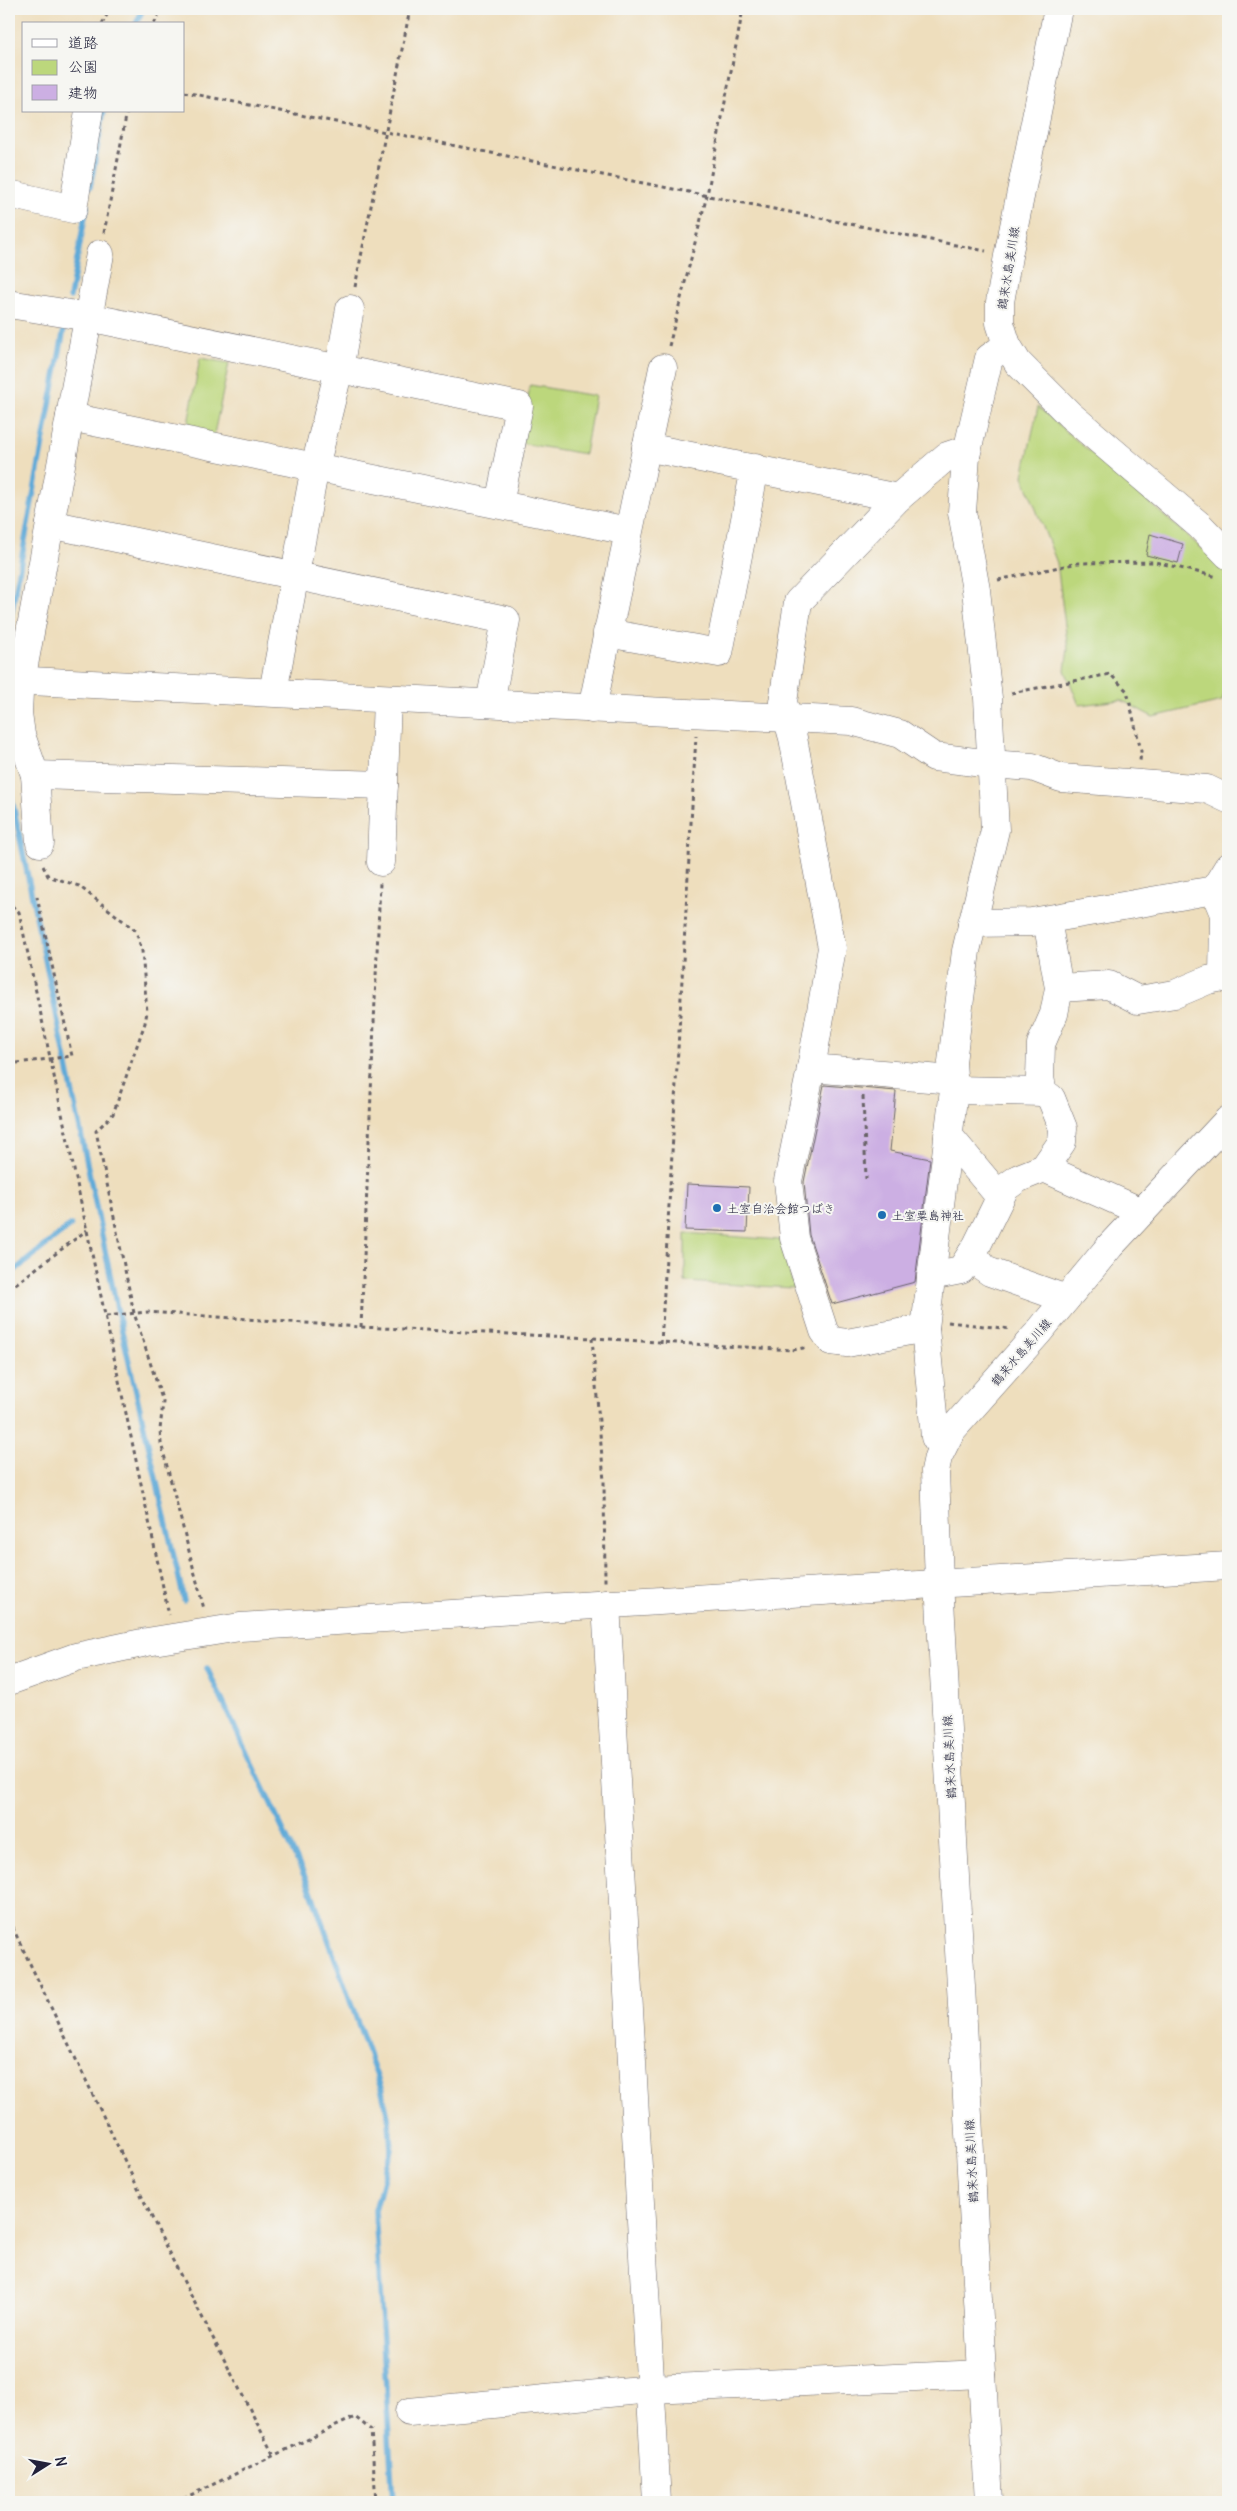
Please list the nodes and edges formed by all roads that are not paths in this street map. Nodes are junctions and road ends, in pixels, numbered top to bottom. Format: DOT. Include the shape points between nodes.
graph roads {
  1 [pos="1058,9"];
  2 [pos="89,112"];
  3 [pos="9,194"];
  4 [pos="100,254"];
  5 [pos="9,304"];
  6 [pos="350,309"];
  7 [pos="88,316"];
  8 [pos="1008,345"];
  9 [pos="663,368"];
  10 [pos="339,369"];
  11 [pos="70,417"];
  12 [pos="646,447"];
  13 [pos="966,456"];
  14 [pos="315,467"];
  15 [pos="755,468"];
  16 [pos="898,498"];
  17 [pos="499,504"];
  18 [pos="50,524"];
  19 [pos="628,531"];
  20 [pos="1224,566"];
  21 [pos="294,575"];
  22 [pos="607,633"];
  23 [pos="15,681"];
  24 [pos="272,692"];
  25 [pos="387,700"];
  26 [pos="490,703"];
  27 [pos="592,709"];
  28 [pos="786,718"];
  29 [pos="991,764"];
  30 [pos="35,775"];
  31 [pos="384,785"];
  32 [pos="1228,799"];
  33 [pos="40,843"];
  34 [pos="381,862"];
  35 [pos="1228,867"];
  36 [pos="1214,890"];
  37 [pos="1047,920"];
  38 [pos="972,923"];
  39 [pos="1226,978"];
  40 [pos="1058,988"];
  41 [pos="811,1068"];
  42 [pos="954,1085"];
  43 [pos="1043,1092"];
  44 [pos="1228,1120"];
  45 [pos="948,1135"];
  46 [pos="1044,1168"];
  47 [pos="1000,1197"];
  48 [pos="1142,1212"];
  49 [pos="935,1236"];
  50 [pos="975,1249"];
  51 [pos="931,1276"];
  52 [pos="1066,1299"];
  53 [pos="926,1324"];
  54 [pos="941,1448"];
  55 [pos="1228,1566"];
  56 [pos="939,1582"];
  57 [pos="606,1604"];
  58 [pos="9,1681"];
  59 [pos="982,2374"];
  60 [pos="651,2389"];
  61 [pos="409,2412"];
  62 [pos="657,2502"];
  63 [pos="989,2502"];
  1 -- 8 [label="street, 鶴来水島美川線" via="1000,302 1000,323"];
  2 -- 3 [label="street" via="73,209"];
  4 -- 7 [label="street"];
  5 -- 7 [label="street"];
  6 -- 10 [label="street"];
  7 -- 10 [label="street"];
  7 -- 11 [label="street"];
  8 -- 13 [label="street" via="990,358"];
  8 -- 20 [label="street, 鶴来水島美川線" via="1018,363 1070,415 1199,525"];
  9 -- 12 [label="street"];
  10 -- 14 [label="street"];
  10 -- 17 [label="street" via="519,406"];
  11 -- 14 [label="street"];
  11 -- 18 [label="street"];
  12 -- 15 [label="street"];
  12 -- 19 [label="street"];
  13 -- 16 [label="street" via="956,453 947,456"];
  13 -- 29 [label="street" via="962,512 976,590 988,698"];
  14 -- 17 [label="street"];
  14 -- 21 [label="street"];
  15 -- 16 [label="street"];
  15 -- 22 [label="street" via="719,653"];
  16 -- 28 [label="street" via="798,602 783,702"];
  17 -- 19 [label="street"];
  18 -- 21 [label="street"];
  18 -- 23 [label="street"];
  19 -- 22 [label="street"];
  21 -- 24 [label="street"];
  21 -- 26 [label="street" via="506,620"];
  22 -- 27 [label="street"];
  23 -- 24 [label="street"];
  23 -- 30 [label="street" via="26,755"];
  24 -- 25 [label="street"];
  25 -- 26 [label="street"];
  25 -- 31 [label="street"];
  26 -- 27 [label="street"];
  27 -- 28 [label="street"];
  28 -- 29 [label="street" via="851,721 900,734 934,757"];
  28 -- 41 [label="street" via="793,738 832,948"];
  29 -- 32 [label="street" via="1032,766 1061,778 1207,789"];
  29 -- 38 [label="street" via="995,830"];
  30 -- 31 [label="street"];
  30 -- 33 [label="street"];
  31 -- 34 [label="street"];
  35 -- 36 [label="street"];
  36 -- 37 [label="street"];
  36 -- 39 [label="street" via="1224,914"];
  37 -- 38 [label="street"];
  37 -- 40 [label="street"];
  38 -- 42 [label="street" via="955,1043"];
  39 -- 40 [label="street" via="1208,980 1175,994 1138,1000 1110,985"];
  40 -- 43 [label="street" via="1054,1014 1041,1044"];
  41 -- 42 [label="street"];
  41 -- 53 [label="street" via="788,1181 794,1238 824,1331 830,1341 847,1343"];
  42 -- 43 [label="street"];
  42 -- 45 [label="street"];
  43 -- 46 [label="street" via="1051,1098 1063,1128 1062,1142"];
  44 -- 48 [label="street, 鶴来水島美川線"];
  45 -- 47 [label="street"];
  45 -- 49 [label="street"];
  46 -- 47 [label="street" via="1019,1178 1005,1188"];
  46 -- 48 [label="street"];
  47 -- 50 [label="street"];
  48 -- 52 [label="street, 鶴来水島美川線"];
  49 -- 50 [label="street"];
  49 -- 51 [label="street"];
  50 -- 51 [label="street" via="961,1270"];
  50 -- 52 [label="street" via="983,1267 990,1272"];
  51 -- 53 [label="street"];
  52 -- 54 [label="street, 鶴来水島美川線" via="951,1431"];
  53 -- 54 [label="street" via="936,1437"];
  54 -- 56 [label="street, 鶴来水島美川線" via="935,1471"];
  55 -- 56 [label="street"];
  56 -- 57 [label="street"];
  56 -- 59 [label="street, 鶴来水島美川線"];
  57 -- 58 [label="street" via="240,1627 76,1657"];
  57 -- 60 [label="street"];
  59 -- 60 [label="street"];
  59 -- 63 [label="street, 鶴来水島美川線"];
  60 -- 61 [label="street"];
  60 -- 62 [label="street"];
}
